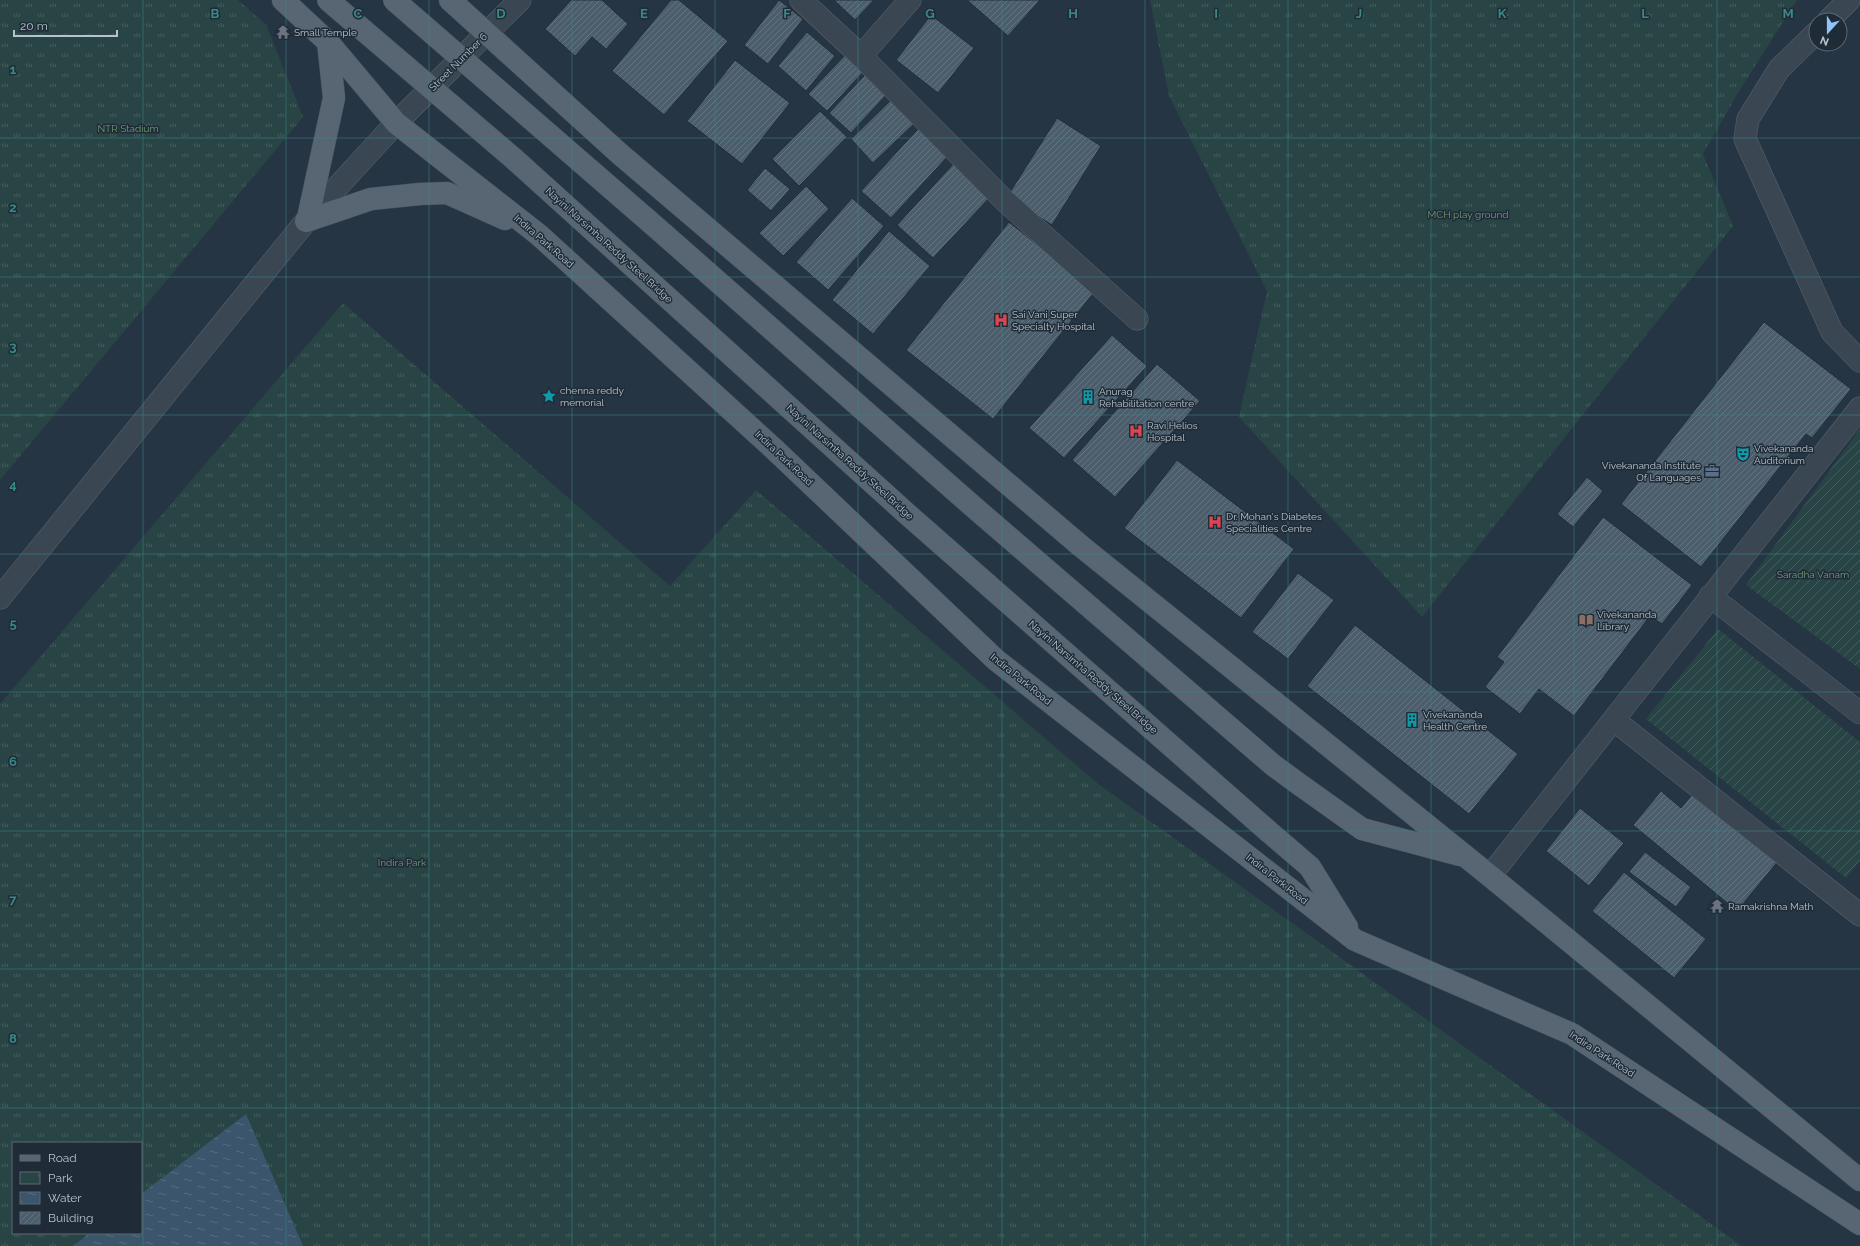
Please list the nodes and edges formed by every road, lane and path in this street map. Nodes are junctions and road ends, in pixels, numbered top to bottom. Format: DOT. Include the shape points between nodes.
graph roads {
  1 [pos="283,0"];
  2 [pos="328,0"];
  3 [pos="394,0"];
  4 [pos="450,0"];
  5 [pos="520,0"];
  6 [pos="801,0"];
  7 [pos="910,0"];
  8 [pos="1849,0"];
  9 [pos="1837,12"];
  10 [pos="488,33"];
  11 [pos="1808,41"];
  12 [pos="328,42"];
  13 [pos="861,56"];
  14 [pos="396,123"];
  15 [pos="307,219"];
  16 [pos="539,235"];
  17 [pos="1137,319"];
  18 [pos="1860,361"];
  19 [pos="1860,408"];
  20 [pos="1710,596"];
  21 [pos="0,598"];
  22 [pos="1860,713"];
  23 [pos="1614,720"];
  24 [pos="1467,857"];
  25 [pos="1490,876"];
  26 [pos="1857,907"];
  27 [pos="1355,940"];
  28 [pos="1860,1180"];
  29 [pos="1859,1221"];
  1 -- 12 [label="main road, Indira Park Road"];
  2 -- 27 [label="main road, Nayini Narsimha Reddy Steel Bridge, bridge" via="513,158 900,508 1310,867"];
  3 -- 24 [label="main road, bridge" via="1273,765 1362,829"];
  4 -- 10 [label="main road"];
  5 -- 10 [label="street, Street Number 6"];
  6 -- 13 [label="street"];
  7 -- 13 [label="street"];
  8 -- 9 [label="street"];
  10 -- 14 [label="street, Street Number 6"];
  10 -- 24 [label="main road" via="621,156 1082,548"];
  11 -- 18 [label="street" via="1779,69 1748,119 1745,139 1832,332"];
  12 -- 14 [label="main road, Indira Park Road"];
  12 -- 15 [label="main road" via="334,98"];
  13 -- 17 [label="street" via="1005,201"];
  14 -- 15 [label="street, Street Number 6"];
  14 -- 16 [label="main road, Indira Park Road"];
  15 -- 16 [label="main road" via="371,199 447,194"];
  15 -- 21 [label="street, Street Number 6"];
  16 -- 27 [label="main road, Indira Park Road" via="774,449 996,660"];
  19 -- 20 [label="street"];
  20 -- 22 [label="street"];
  20 -- 23 [label="street"];
  23 -- 25 [label="street"];
  23 -- 26 [label="street"];
  24 -- 25 [label="main road"];
  25 -- 28 [label="main road"];
  27 -- 29 [label="main road, Indira Park Road" via="1572,1034"];
}
